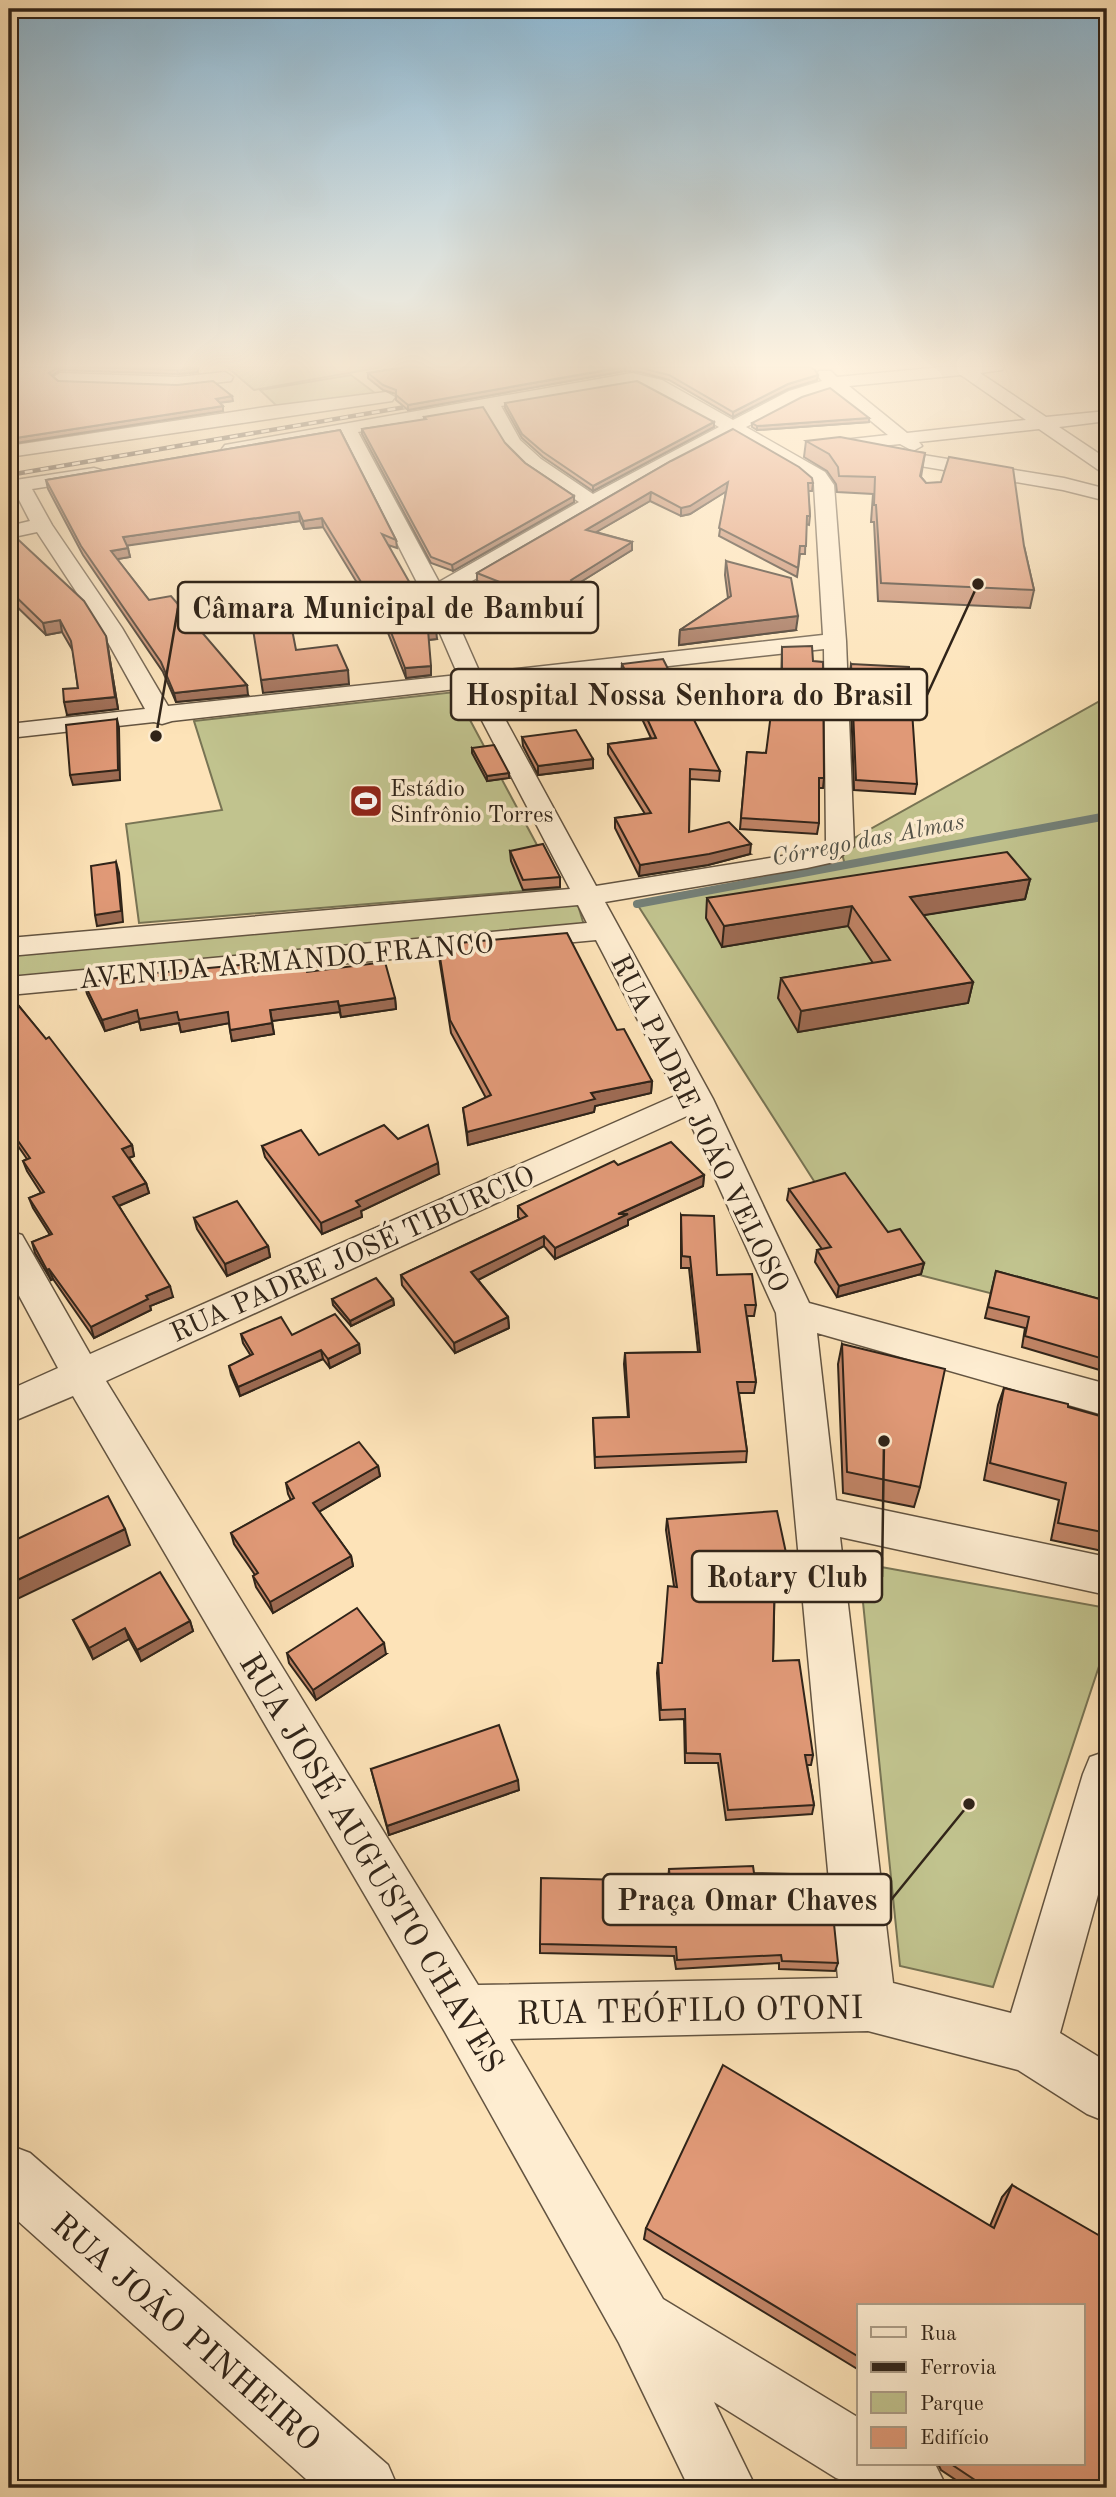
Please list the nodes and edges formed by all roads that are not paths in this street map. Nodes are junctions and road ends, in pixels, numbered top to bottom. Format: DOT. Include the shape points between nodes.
graph roads {
  1 [pos="375,484"];
  2 [pos="564,484"];
  3 [pos="627,484"];
  4 [pos="823,484"];
  5 [pos="1062,484"];
  6 [pos="1065,484"];
  7 [pos="15,486"];
  8 [pos="1107,495"];
  9 [pos="593,503"];
  10 [pos="1074,505"];
  11 [pos="42,525"];
  12 [pos="9,532"];
  13 [pos="434,594"];
  14 [pos="835,641"];
  15 [pos="472,680"];
  16 [pos="162,717"];
  17 [pos="9,732"];
  18 [pos="588,896"];
  19 [pos="605,930"];
  20 [pos="9,947"];
  21 [pos="9,986"];
  22 [pos="696,1099"];
  23 [pos="9,1244"];
  24 [pos="795,1313"];
  25 [pos="81,1374"];
  26 [pos="1107,1400"];
  27 [pos="9,1407"];
  28 [pos="818,1514"];
  29 [pos="1107,1576"];
  30 [pos="1107,1774"];
  31 [pos="868,2004"];
  32 [pos="464,2013"];
  33 [pos="1029,2045"];
  34 [pos="1107,2094"];
  35 [pos="9,2174"];
  36 [pos="641,2321"];
  37 [pos="857,2454"];
  38 [pos="877,2466"];
  39 [pos="365,2488"];
  40 [pos="723,2488"];
  41 [pos="914,2488"];
  1 -- 13 [label="street, RUA PADRE JOÃO VELOSO"];
  2 -- 9 [label="street"];
  3 -- 9 [label="street"];
  4 -- 14 [label="street"];
  5 -- 6 [label="street"];
  6 -- 8 [label="street"];
  6 -- 10 [label="street"];
  7 -- 11 [label="street"];
  9 -- 13 [label="street"];
  11 -- 12 [label="street"];
  11 -- 16 [label="street" via="111,628"];
  13 -- 15 [label="street, RUA PADRE JOÃO VELOSO"];
  14 -- 15 [label="street"];
  14 -- 18 [label="street, AVENIDA ARMANDO FRANCO" via="840,846 807,860"];
  15 -- 16 [label="street"];
  15 -- 18 [label="street, RUA PADRE JOÃO VELOSO"];
  16 -- 17 [label="street"];
  18 -- 19 [label="street, RUA PADRE JOÃO VELOSO"];
  18 -- 20 [label="street, AVENIDA ARMANDO FRANCO"];
  19 -- 21 [label="street, AVENIDA ARMANDO FRANCO"];
  19 -- 22 [label="street, RUA PADRE JOÃO VELOSO"];
  22 -- 24 [label="street, RUA PADRE JOÃO VELOSO"];
  22 -- 25 [label="street, RUA PADRE JOSÉ TIBURCIO"];
  23 -- 25 [label="street, RUA JOSÉ AUGUSTO CHAVES"];
  24 -- 26 [label="street"];
  24 -- 28 [label="street, RUA PADRE JOÃO VELOSO"];
  25 -- 27 [label="street, RUA PADRE JOSÉ TIBURCIO"];
  25 -- 32 [label="street, RUA JOSÉ AUGUSTO CHAVES"];
  28 -- 29 [label="street"];
  28 -- 31 [label="street, RUA PADRE JOÃO VELOSO"];
  30 -- 33 [label="street"];
  31 -- 32 [label="street, RUA TEÓFILO OTONI"];
  31 -- 33 [label="street, RUA TEÓFILO OTONI"];
  32 -- 36 [label="street, RUA JOSÉ AUGUSTO CHAVES"];
  33 -- 34 [label="street, RUA TEÓFILO OTONI"];
  35 -- 39 [label="street, RUA JOÃO PINHEIRO"];
  36 -- 37 [label="street"];
  36 -- 40 [label="street, RUA JOSÉ AUGUSTO CHAVES"];
  38 -- 41 [label="street"];
}
